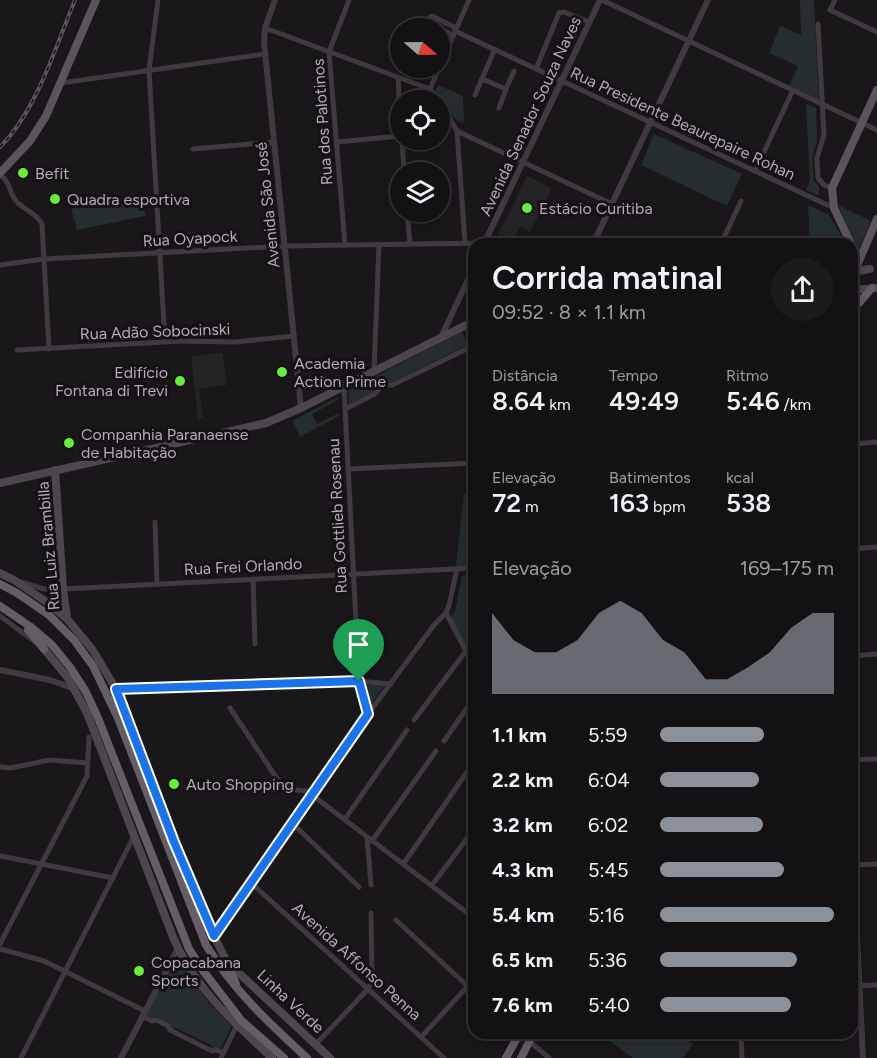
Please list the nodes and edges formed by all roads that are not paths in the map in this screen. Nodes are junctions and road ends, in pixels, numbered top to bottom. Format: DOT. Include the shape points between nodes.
graph roads {
  1 [pos="96,0"];
  2 [pos="158,0"];
  3 [pos="275,0"];
  4 [pos="349,0"];
  5 [pos="469,0"];
  6 [pos="601,0"];
  7 [pos="708,0"];
  8 [pos="835,0"];
  9 [pos="589,22"];
  10 [pos="818,24"];
  11 [pos="265,28"];
  12 [pos="455,31"];
  13 [pos="877,32"];
  14 [pos="688,41"];
  15 [pos="450,42"];
  16 [pos="495,50"];
  17 [pos="329,52"];
  18 [pos="265,54"];
  19 [pos="536,69"];
  20 [pos="149,70"];
  21 [pos="514,71"];
  22 [pos="390,74"];
  23 [pos="401,78"];
  24 [pos="434,78"];
  25 [pos="482,80"];
  26 [pos="562,81"];
  27 [pos="61,83"];
  28 [pos="429,89"];
  29 [pos="506,89"];
  30 [pos="793,90"];
  31 [pos="877,90"];
  32 [pos="475,95"];
  33 [pos="822,104"];
  34 [pos="499,108"];
  35 [pos="450,120"];
  36 [pos="650,122"];
  37 [pos="862,123"];
  38 [pos="877,130"];
  39 [pos="457,132"];
  40 [pos="390,139"];
  41 [pos="274,142"];
  42 [pos="337,142"];
  43 [pos="193,149"];
  44 [pos="523,163"];
  45 [pos="755,171"];
  46 [pos="0,174"];
  47 [pos="832,188"];
  48 [pos="741,201"];
  49 [pos="612,204"];
  50 [pos="834,208"];
  51 [pos="408,222"];
  52 [pos="876,225"];
  53 [pos="489,238"];
  54 [pos="596,238"];
  55 [pos="724,238"];
  56 [pos="848,238"];
  57 [pos="465,243"];
  58 [pos="468,243"];
  59 [pos="410,244"];
  60 [pos="345,245"];
  61 [pos="379,245"];
  62 [pos="285,246"];
  63 [pos="160,253"];
  64 [pos="44,259"];
  65 [pos="858,264"];
  66 [pos="0,266"];
  67 [pos="874,269"];
  68 [pos="858,271"];
  69 [pos="468,280"];
  70 [pos="875,288"];
  71 [pos="858,290"];
  72 [pos="858,305"];
  73 [pos="468,324"];
  74 [pos="294,336"];
  75 [pos="441,337"];
  76 [pos="165,342"];
  77 [pos="468,347"];
  78 [pos="49,348"];
  79 [pos="17,350"];
  80 [pos="374,371"];
  81 [pos="344,387"];
  82 [pos="301,408"];
  83 [pos="345,409"];
  84 [pos="877,442"];
  85 [pos="858,444"];
  86 [pos="468,463"];
  87 [pos="348,469"];
  88 [pos="55,470"];
  89 [pos="1,479"];
  90 [pos="0,490"];
  91 [pos="155,522"];
  92 [pos="877,547"];
  93 [pos="858,549"];
  94 [pos="468,568"];
  95 [pos="457,569"];
  96 [pos="0,573"];
  97 [pos="354,574"];
  98 [pos="253,579"];
  99 [pos="14,580"];
  100 [pos="0,584"];
  101 [pos="157,584"];
  102 [pos="63,589"];
  103 [pos="0,606"];
  104 [pos="446,613"];
  105 [pos="0,616"];
  106 [pos="18,618"];
  107 [pos="68,620"];
  108 [pos="255,644"];
  109 [pos="44,649"];
  110 [pos="466,651"];
  111 [pos="468,654"];
  112 [pos="877,654"];
  113 [pos="858,656"];
  114 [pos="60,667"];
  115 [pos="0,670"];
  116 [pos="50,680"];
  117 [pos="359,681"];
  118 [pos="391,684"];
  119 [pos="75,689"];
  120 [pos="116,689"];
  121 [pos="468,707"];
  122 [pos="230,708"];
  123 [pos="368,714"];
  124 [pos="414,720"];
  125 [pos="407,730"];
  126 [pos="89,737"];
  127 [pos="444,741"];
  128 [pos="436,751"];
  129 [pos="877,759"];
  130 [pos="858,760"];
  131 [pos="88,763"];
  132 [pos="0,767"];
  133 [pos="467,772"];
  134 [pos="232,788"];
  135 [pos="284,789"];
  136 [pos="312,795"];
  137 [pos="345,819"];
  138 [pos="293,824"];
  139 [pos="135,835"];
  140 [pos="468,837"];
  141 [pos="370,839"];
  142 [pos="0,856"];
  143 [pos="404,863"];
  144 [pos="41,864"];
  145 [pos="877,864"];
  146 [pos="858,865"];
  147 [pos="178,875"];
  148 [pos="113,878"];
  149 [pos="251,883"];
  150 [pos="371,885"];
  151 [pos="432,885"];
  152 [pos="359,887"];
  153 [pos="200,905"];
  154 [pos="371,913"];
  155 [pos="468,913"];
  156 [pos="396,920"];
  157 [pos="214,936"];
  158 [pos="0,944"];
  159 [pos="178,948"];
  160 [pos="0,949"];
  161 [pos="858,951"];
  162 [pos="227,962"];
  163 [pos="65,972"];
  164 [pos="877,985"];
  165 [pos="860,986"];
  166 [pos="467,987"];
  167 [pos="368,989"];
  168 [pos="240,992"];
  169 [pos="144,1014"];
  170 [pos="237,1025"];
  171 [pos="422,1037"];
  172 [pos="516,1039"];
  173 [pos="530,1039"];
  174 [pos="533,1039"];
  175 [pos="741,1039"];
  176 [pos="315,1045"];
  177 [pos="222,1056"];
  178 [pos="21,1058"];
  179 [pos="121,1058"];
  180 [pos="272,1058"];
  181 [pos="284,1058"];
  182 [pos="307,1058"];
  183 [pos="330,1058"];
  184 [pos="444,1058"];
  185 [pos="506,1058"];
  186 [pos="521,1058"];
  187 [pos="549,1058"];
  188 [pos="742,1058"];
  189 [pos="863,1058"];
  1 -- 27 [label="main road"];
  2 -- 20 [label="street"];
  3 -- 11 [label="street, Avenida São José"];
  4 -- 17 [label="street, Rua dos Palotinos"];
  5 -- 12 [label="street"];
  6 -- 9 [label="street, Avenida Senador Souza Naves"];
  6 -- 14 [label="street"];
  7 -- 14 [label="street"];
  8 -- 13 [label="street" via="830,10"];
  9 -- 19 [label="street" via="560,13"];
  9 -- 26 [label="street, Avenida Senador Souza Naves"];
  10 -- 33 [label="street"];
  11 -- 17 [label="street"];
  11 -- 18 [label="street, Avenida São José"];
  12 -- 12 [label="street" via="432,16 427,19 428,23"];
  12 -- 15 [label="street"];
  12 -- 16 [label="street, Rua Presidente Beaurepaire Rohan"];
  14 -- 30 [label="street"];
  14 -- 36 [label="street"];
  16 -- 19 [label="street, Rua Presidente Beaurepaire Rohan"];
  16 -- 25 [label="street"];
  17 -- 22 [label="street"];
  17 -- 42 [label="street, Rua dos Palotinos"];
  18 -- 20 [label="street"];
  18 -- 41 [label="street, Avenida São José"];
  19 -- 26 [label="street, Rua Presidente Beaurepaire Rohan"];
  20 -- 27 [label="street"];
  20 -- 63 [label="street"];
  21 -- 29 [label="street"];
  23 -- 28 [label="street"];
  24 -- 28 [label="street"];
  25 -- 29 [label="street"];
  25 -- 32 [label="street"];
  26 -- 36 [label="street, Rua Presidente Beaurepaire Rohan"];
  26 -- 44 [label="street, Avenida Senador Souza Naves"];
  27 -- 46 [label="main road" via="35,134"];
  29 -- 34 [label="street"];
  30 -- 33 [label="street"];
  30 -- 45 [label="street"];
  31 -- 37 [label="main road"];
  33 -- 37 [label="street"];
  33 -- 47 [label="street" via="824,135 817,158 818,178"];
  35 -- 39 [label="street"];
  36 -- 45 [label="street, Rua Presidente Beaurepaire Rohan"];
  36 -- 49 [label="street"];
  37 -- 38 [label="street"];
  37 -- 47 [label="main road"];
  39 -- 44 [label="street"];
  39 -- 57 [label="street"];
  40 -- 42 [label="street"];
  41 -- 43 [label="street"];
  41 -- 62 [label="street, Avenida São José"];
  42 -- 60 [label="street, Rua dos Palotinos"];
  44 -- 49 [label="street"];
  44 -- 53 [label="street, Avenida Senador Souza Naves"];
  45 -- 50 [label="street, Rua Presidente Beaurepaire Rohan"];
  46 -- 64 [label="street" via="16,201 41,222"];
  47 -- 50 [label="main road"];
  48 -- 55 [label="street"];
  49 -- 54 [label="street"];
  50 -- 56 [label="main road"];
  51 -- 59 [label="street"];
  52 -- 65 [label="main road"];
  57 -- 58 [label="street, Rua Oyapock"];
  57 -- 59 [label="street, Rua Oyapock"];
  59 -- 61 [label="street, Rua Oyapock"];
  60 -- 61 [label="street, Rua Oyapock"];
  60 -- 62 [label="street, Rua Oyapock"];
  61 -- 80 [label="street"];
  62 -- 63 [label="street, Rua Oyapock"];
  62 -- 74 [label="street, Avenida São José"];
  63 -- 64 [label="street, Rua Oyapock"];
  63 -- 76 [label="street"];
  64 -- 66 [label="street, Rua Oyapock"];
  64 -- 78 [label="street"];
  67 -- 68 [label="main road, bridge"];
  69 -- 75 [label="street"];
  70 -- 71 [label="main road"];
  70 -- 72 [label="highway"];
  73 -- 75 [label="main road"];
  74 -- 76 [label="street, Rua Adão Sobocinski" via="235,342"];
  74 -- 82 [label="street, Avenida São José"];
  75 -- 80 [label="main road"];
  76 -- 78 [label="street, Rua Adão Sobocinski"];
  77 -- 83 [label="street" via="392,385 382,385 375,394"];
  78 -- 79 [label="street, Rua Adão Sobocinski"];
  80 -- 81 [label="main road"];
  81 -- 82 [label="main road"];
  81 -- 83 [label="street, Rua Gottlieb Rosenau"];
  82 -- 88 [label="main road" via="234,432"];
  83 -- 87 [label="street, Rua Gottlieb Rosenau"];
  84 -- 85 [label="street"];
  86 -- 87 [label="street"];
  87 -- 97 [label="street, Rua Gottlieb Rosenau"];
  88 -- 89 [label="main road"];
  88 -- 102 [label="main road, Rua Luiz Brambilla"];
  89 -- 90 [label="street"];
  91 -- 101 [label="street"];
  92 -- 93 [label="street"];
  94 -- 95 [label="street, Rua Frei Orlando"];
  95 -- 97 [label="street, Rua Frei Orlando"];
  95 -- 104 [label="street"];
  96 -- 99 [label="main road, Linha Verde"];
  97 -- 98 [label="street, Rua Frei Orlando"];
  97 -- 117 [label="street, Rua Gottlieb Rosenau"];
  98 -- 101 [label="street, Rua Frei Orlando"];
  98 -- 108 [label="street"];
  99 -- 102 [label="street, Rua Frei Orlando" via="44,589"];
  99 -- 107 [label="main road, Linha Verde"];
  100 -- 147 [label="highway, Linha Verde" via="49,615 93,666 118,718"];
  101 -- 102 [label="street, Rua Frei Orlando"];
  102 -- 107 [label="main road, Rua Luiz Brambilla"];
  103 -- 106 [label="highway"];
  104 -- 110 [label="street"];
  104 -- 118 [label="street"];
  105 -- 109 [label="street"];
  106 -- 109 [label="highway"];
  106 -- 181 [label="highway" via="62,655 86,692 182,936 241,1020"];
  107 -- 120 [label="main road, Linha Verde" via="92,649"];
  109 -- 114 [label="main road"];
  110 -- 111 [label="street"];
  110 -- 124 [label="street"];
  112 -- 113 [label="street"];
  114 -- 116 [label="street" via="57,677"];
  114 -- 119 [label="main road"];
  115 -- 116 [label="street"];
  116 -- 119 [label="street"];
  117 -- 118 [label="street"];
  117 -- 120 [label="street"];
  117 -- 123 [label="street, Rua Gottlieb Rosenau"];
  118 -- 123 [label="street"];
  119 -- 139 [label="main road"];
  120 -- 153 [label="main road, Linha Verde"];
  121 -- 127 [label="street"];
  122 -- 135 [label="street"];
  123 -- 136 [label="street"];
  125 -- 137 [label="street"];
  126 -- 131 [label="street"];
  128 -- 141 [label="street"];
  129 -- 130 [label="street"];
  131 -- 132 [label="street" via="50,760"];
  131 -- 144 [label="street" via="87,776"];
  133 -- 143 [label="street"];
  134 -- 135 [label="street"];
  135 -- 136 [label="street" via="302,789"];
  136 -- 137 [label="street"];
  136 -- 138 [label="street"];
  137 -- 141 [label="street"];
  138 -- 149 [label="street"];
  138 -- 152 [label="street"];
  139 -- 148 [label="street"];
  139 -- 159 [label="main road"];
  140 -- 151 [label="street"];
  141 -- 143 [label="street"];
  141 -- 150 [label="street"];
  142 -- 144 [label="street"];
  143 -- 151 [label="street"];
  144 -- 148 [label="street"];
  144 -- 158 [label="street"];
  145 -- 146 [label="street"];
  147 -- 153 [label="highway"];
  147 -- 168 [label="highway, Linha Verde" via="206,945"];
  148 -- 163 [label="street"];
  149 -- 157 [label="street"];
  149 -- 167 [label="street, Avenida Affonso Penna"];
  151 -- 155 [label="street"];
  153 -- 157 [label="main road, Linha Verde"];
  154 -- 167 [label="street" via="372,976"];
  156 -- 166 [label="street"];
  157 -- 162 [label="main road, Linha Verde"];
  159 -- 169 [label="street"];
  159 -- 170 [label="main road" via="199,984"];
  160 -- 163 [label="street" via="34,957"];
  161 -- 165 [label="street"];
  162 -- 168 [label="highway"];
  162 -- 176 [label="main road, Linha Verde"];
  163 -- 169 [label="street"];
  163 -- 178 [label="street"];
  164 -- 165 [label="street"];
  165 -- 189 [label="street"];
  166 -- 171 [label="street"];
  167 -- 171 [label="street, Avenida Affonso Penna"];
  167 -- 176 [label="street"];
  168 -- 182 [label="highway, Linha Verde"];
  169 -- 177 [label="street"];
  169 -- 179 [label="street"];
  170 -- 177 [label="street"];
  170 -- 180 [label="main road"];
  171 -- 184 [label="street, Avenida Affonso Penna"];
  172 -- 185 [label="highway"];
  173 -- 186 [label="highway"];
  174 -- 187 [label="street"];
  175 -- 188 [label="street"];
  176 -- 183 [label="main road, Linha Verde"];
}
